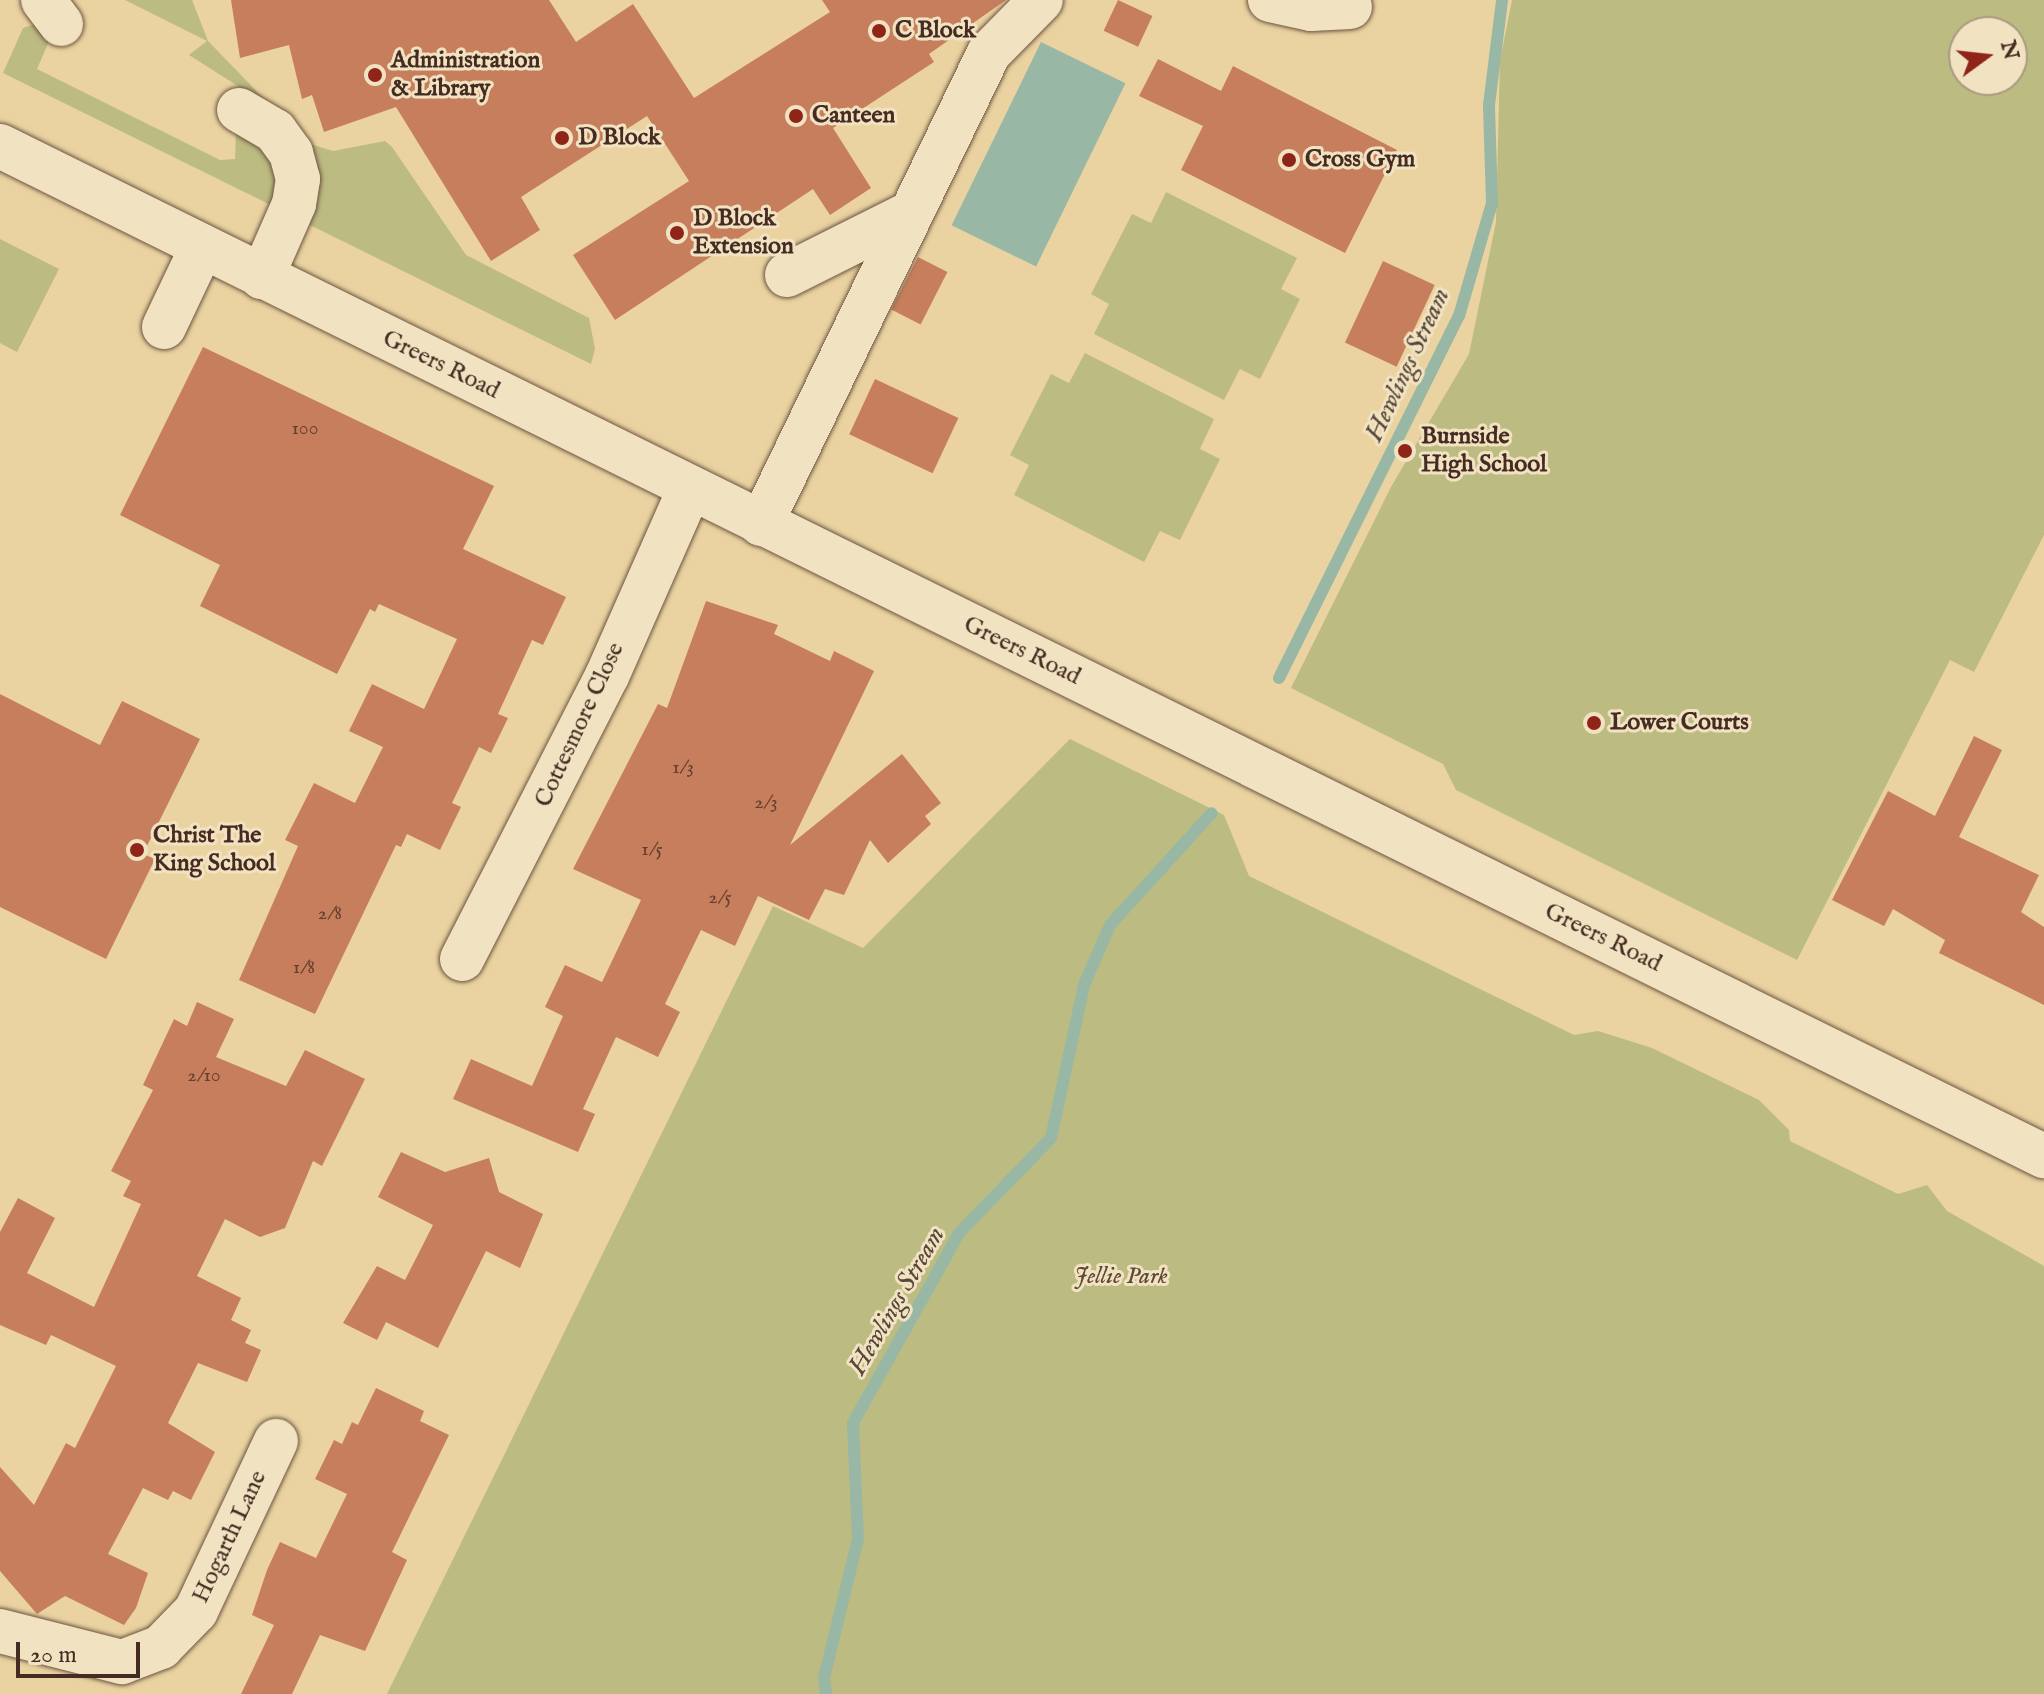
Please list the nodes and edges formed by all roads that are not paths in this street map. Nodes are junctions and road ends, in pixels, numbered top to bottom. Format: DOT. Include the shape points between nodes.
graph roads {
  1 [pos="1041,0"];
  2 [pos="1270,0"];
  3 [pos="1350,7"];
  4 [pos="239,110"];
  5 [pos="0,146"];
  6 [pos="911,213"];
  7 [pos="202,247"];
  8 [pos="787,275"];
  9 [pos="262,277"];
  10 [pos="164,327"];
  11 [pos="690,488"];
  12 [pos="761,524"];
  13 [pos="462,959"];
  14 [pos="2044,1156"];
  15 [pos="276,1441"];
  16 [pos="0,1631"];
  1 -- 6 [label="street" via="996,40"];
  2 -- 3 [label="street" via="1311,9"];
  4 -- 9 [label="street" via="275,131 291,153 298,179 294,204"];
  5 -- 7 [label="street, Greers Road"];
  6 -- 8 [label="street"];
  6 -- 12 [label="street"];
  7 -- 9 [label="street, Greers Road"];
  7 -- 10 [label="street"];
  9 -- 11 [label="street, Greers Road"];
  11 -- 12 [label="street, Greers Road"];
  11 -- 13 [label="street, Cottesmore Close" via="607,676"];
  12 -- 14 [label="street, Greers Road"];
  15 -- 16 [label="street, Hogarth Lane" via="196,1611 161,1647 122,1662"];
}
